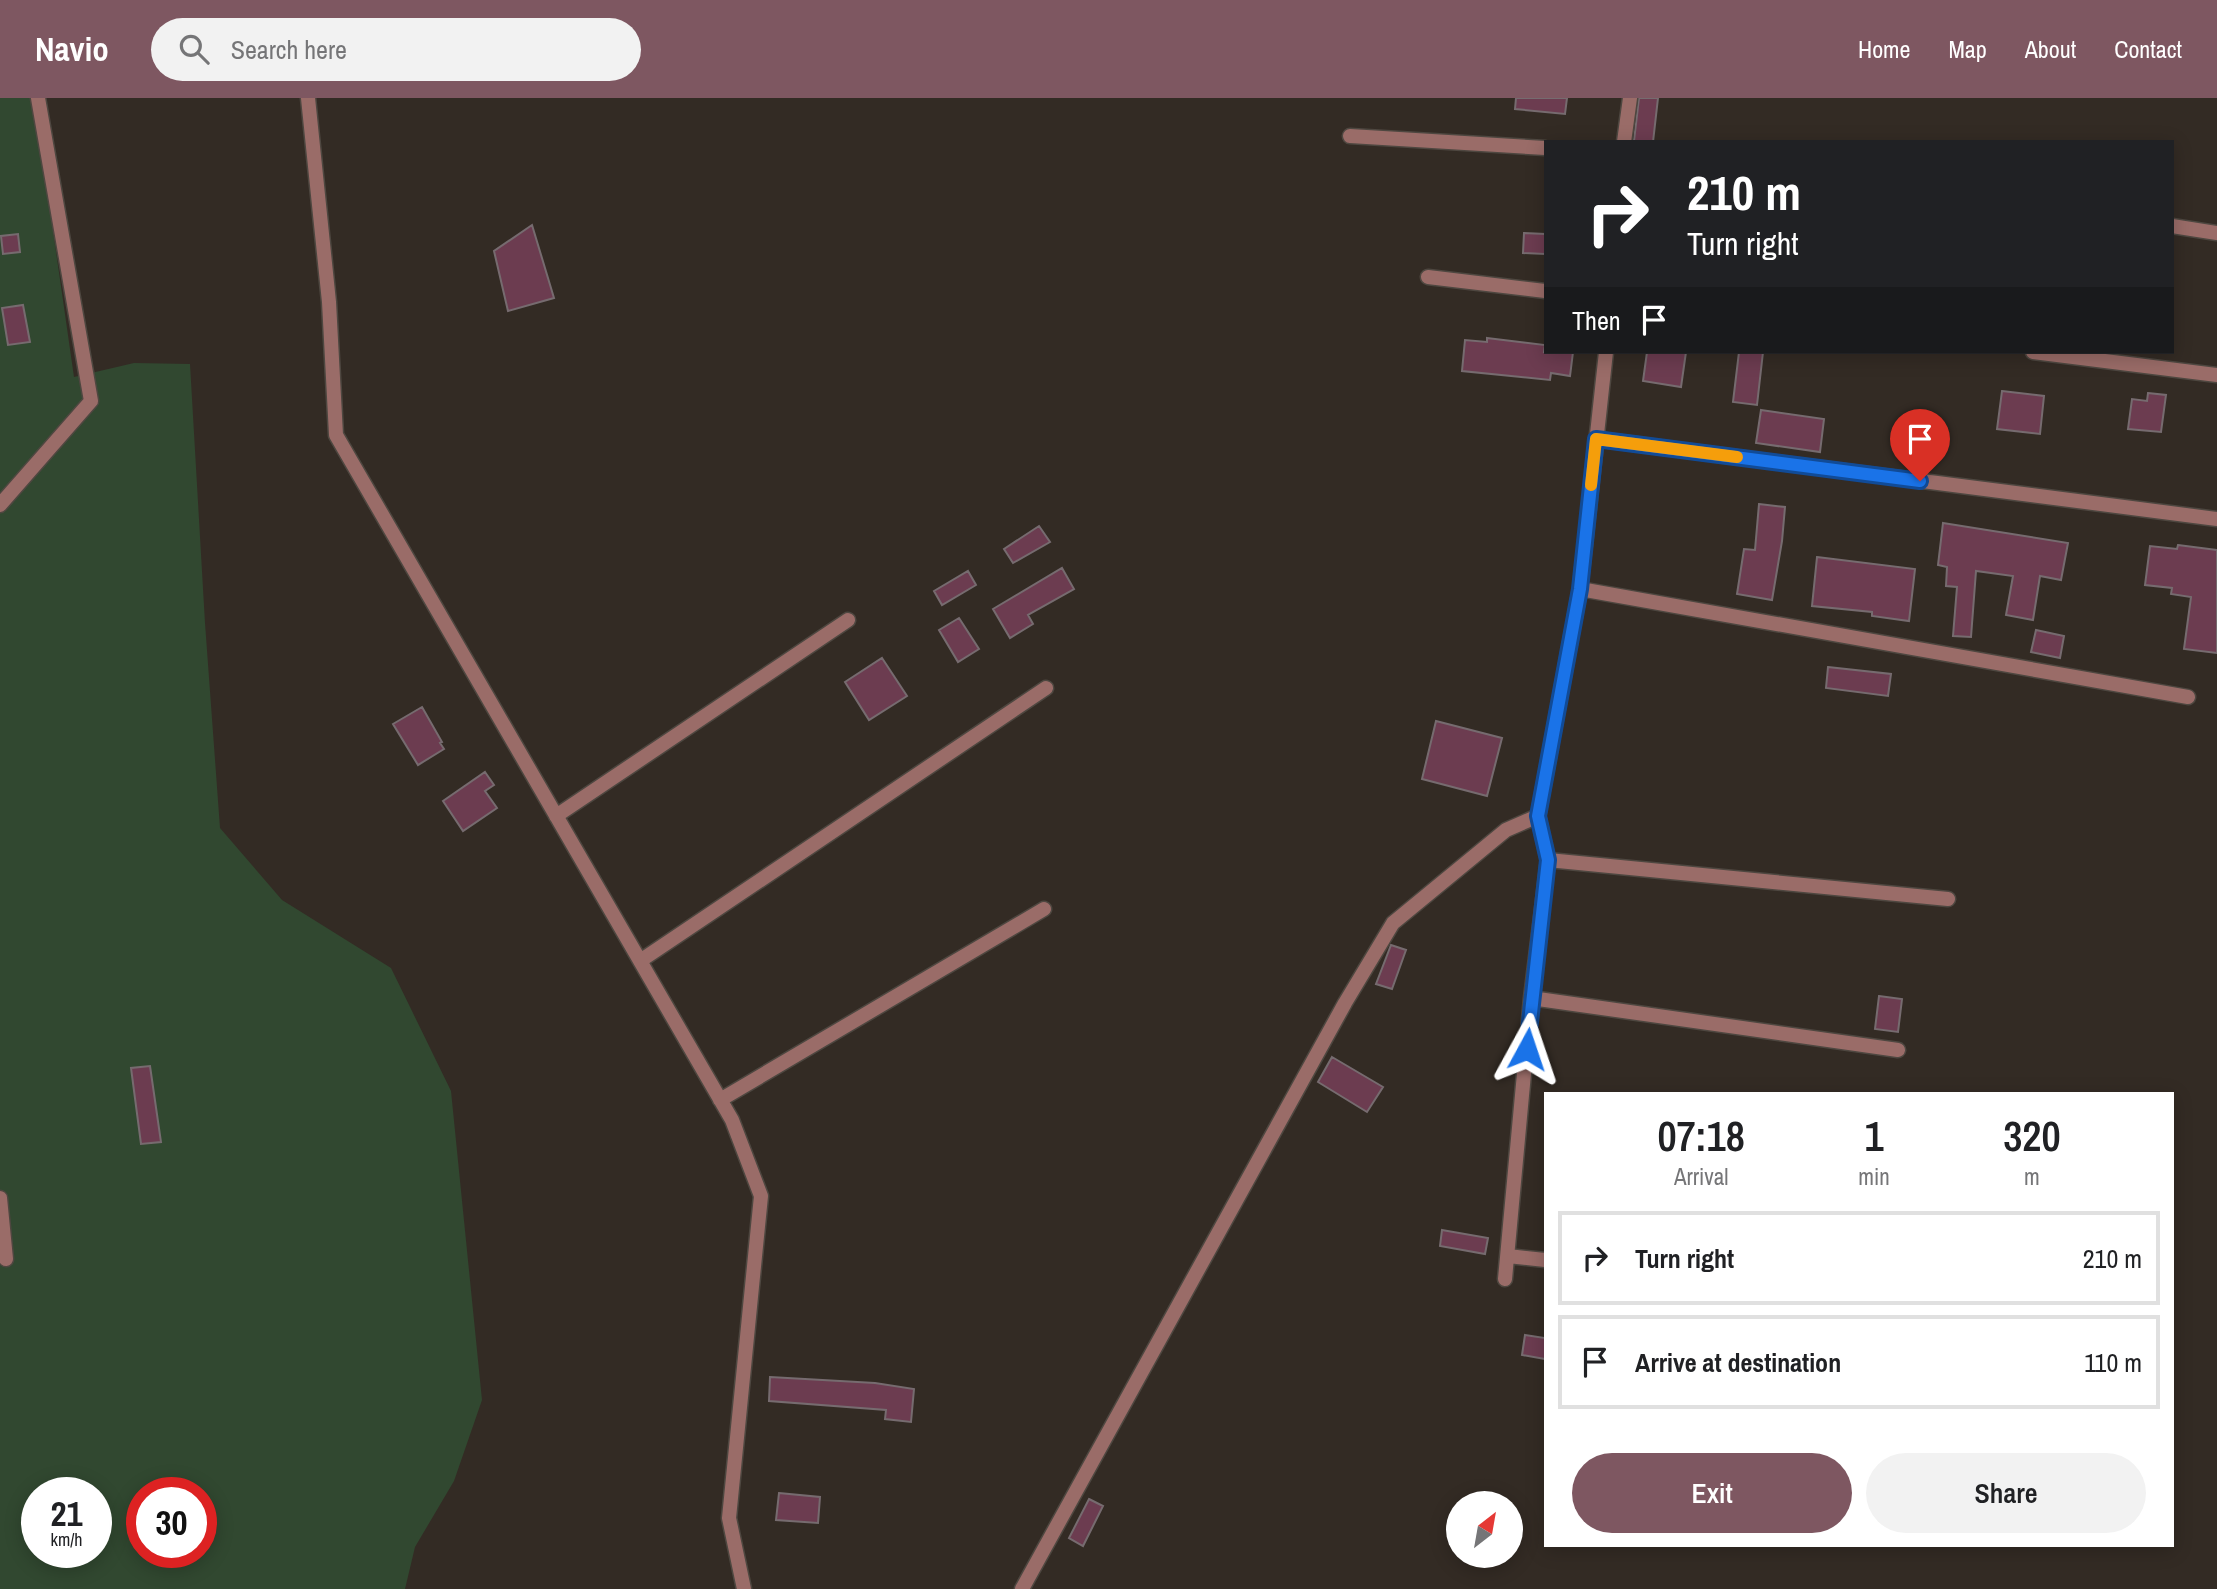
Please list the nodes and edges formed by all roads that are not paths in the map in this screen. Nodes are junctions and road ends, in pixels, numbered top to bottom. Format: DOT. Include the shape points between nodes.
graph roads {
  1 [pos="38,98"];
  2 [pos="308,98"];
  3 [pos="1630,98"];
  4 [pos="1350,136"];
  5 [pos="1624,140"];
  6 [pos="1544,148"];
  7 [pos="2174,226"];
  8 [pos="2217,233"];
  9 [pos="1429,277"];
  10 [pos="1544,291"];
  11 [pos="1606,354"];
  12 [pos="2049,354"];
  13 [pos="2217,375"];
  14 [pos="1596,439"];
  15 [pos="0,505"];
  16 [pos="2217,519"];
  17 [pos="1580,589"];
  18 [pos="848,620"];
  19 [pos="1046,688"];
  20 [pos="2188,697"];
  21 [pos="556,816"];
  22 [pos="1538,816"];
  23 [pos="1548,860"];
  24 [pos="1948,899"];
  25 [pos="1044,909"];
  26 [pos="640,961"];
  27 [pos="1531,998"];
  28 [pos="1898,1050"];
  29 [pos="720,1100"];
  30 [pos="0,1198"];
  31 [pos="1507,1256"];
  32 [pos="6,1259"];
  33 [pos="1544,1260"];
  34 [pos="1505,1279"];
  35 [pos="744,1589"];
  36 [pos="1022,1589"];
  1 -- 15 [label="street" via="91,401"];
  2 -- 21 [label="street" via="329,302 336,436"];
  3 -- 5 [label="street"];
  4 -- 6 [label="street"];
  7 -- 8 [label="street"];
  9 -- 10 [label="street"];
  11 -- 14 [label="street"];
  12 -- 13 [label="street"];
  14 -- 16 [label="street"];
  14 -- 17 [label="street"];
  17 -- 20 [label="street"];
  17 -- 22 [label="street"];
  18 -- 21 [label="street"];
  19 -- 26 [label="street"];
  21 -- 26 [label="street"];
  22 -- 23 [label="street"];
  22 -- 36 [label="street" via="1506,830 1393,923"];
  23 -- 24 [label="street"];
  23 -- 27 [label="street"];
  25 -- 29 [label="street"];
  26 -- 29 [label="street"];
  27 -- 28 [label="street"];
  27 -- 31 [label="street"];
  29 -- 35 [label="street" via="761,1196 729,1518"];
  30 -- 32 [label="street"];
  31 -- 33 [label="street"];
  31 -- 34 [label="street"];
}
